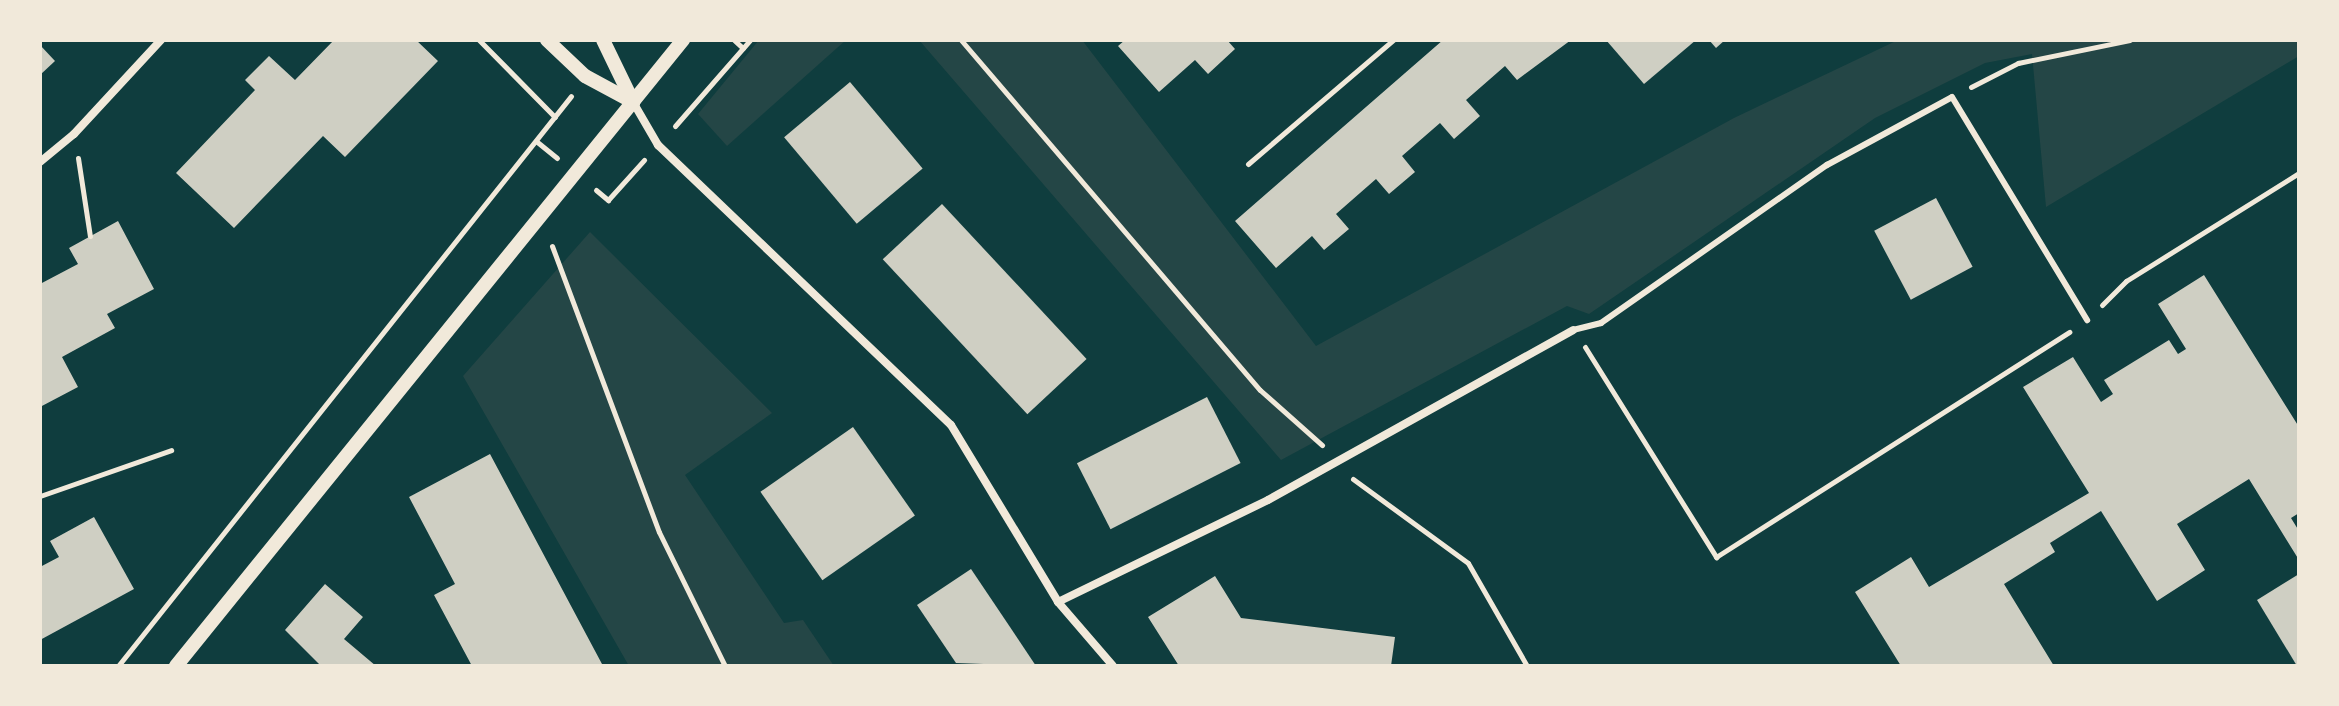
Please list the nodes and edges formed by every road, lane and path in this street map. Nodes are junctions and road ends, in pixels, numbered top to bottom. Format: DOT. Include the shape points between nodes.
graph roads {
  1 [pos="161,40"];
  2 [pos="479,40"];
  3 [pos="547,40"];
  4 [pos="603,40"];
  5 [pos="683,40"];
  6 [pos="734,40"];
  7 [pos="750,40"];
  8 [pos="961,40"];
  9 [pos="1393,40"];
  10 [pos="2130,40"];
  11 [pos="743,48"];
  12 [pos="1952,97"];
  13 [pos="633,102"];
  14 [pos="74,134"];
  15 [pos="658,145"];
  16 [pos="40,162"];
  17 [pos="1248,164"];
  18 [pos="2299,173"];
  19 [pos="608,200"];
  20 [pos="541,218"];
  21 [pos="90,236"];
  22 [pos="2087,320"];
  23 [pos="1573,330"];
  24 [pos="171,450"];
  25 [pos="1338,460"];
  26 [pos="40,496"];
  27 [pos="1058,602"];
  28 [pos="118,666"];
  29 [pos="176,666"];
  30 [pos="725,666"];
  31 [pos="1113,666"];
  32 [pos="1527,666"];
  1 -- 14 [label="street"];
  2 -- 28 [label="path" via="555,117"];
  3 -- 13 [label="street" via="585,76"];
  4 -- 13 [label="street"];
  5 -- 13 [label="street"];
  6 -- 11 [label="path"];
  7 -- 11 [label="path"];
  8 -- 25 [label="path" via="1260,390"];
  9 -- 17 [label="path"];
  10 -- 12 [label="path" via="2018,63"];
  11 -- 15 [label="path"];
  12 -- 22 [label="lane"];
  12 -- 23 [label="lane" via="1827,165 1601,323"];
  13 -- 15 [label="street"];
  13 -- 20 [label="street"];
  14 -- 16 [label="street"];
  14 -- 21 [label="path"];
  15 -- 19 [label="path"];
  15 -- 27 [label="street" via="951,425"];
  18 -- 22 [label="path" via="2126,281"];
  20 -- 29 [label="street"];
  20 -- 30 [label="path" via="659,532"];
  22 -- 23 [label="path" via="1716,557"];
  23 -- 25 [label="street"];
  24 -- 26 [label="path"];
  25 -- 27 [label="street"];
  25 -- 32 [label="path" via="1360,486 1468,563"];
  27 -- 31 [label="street"];
}
